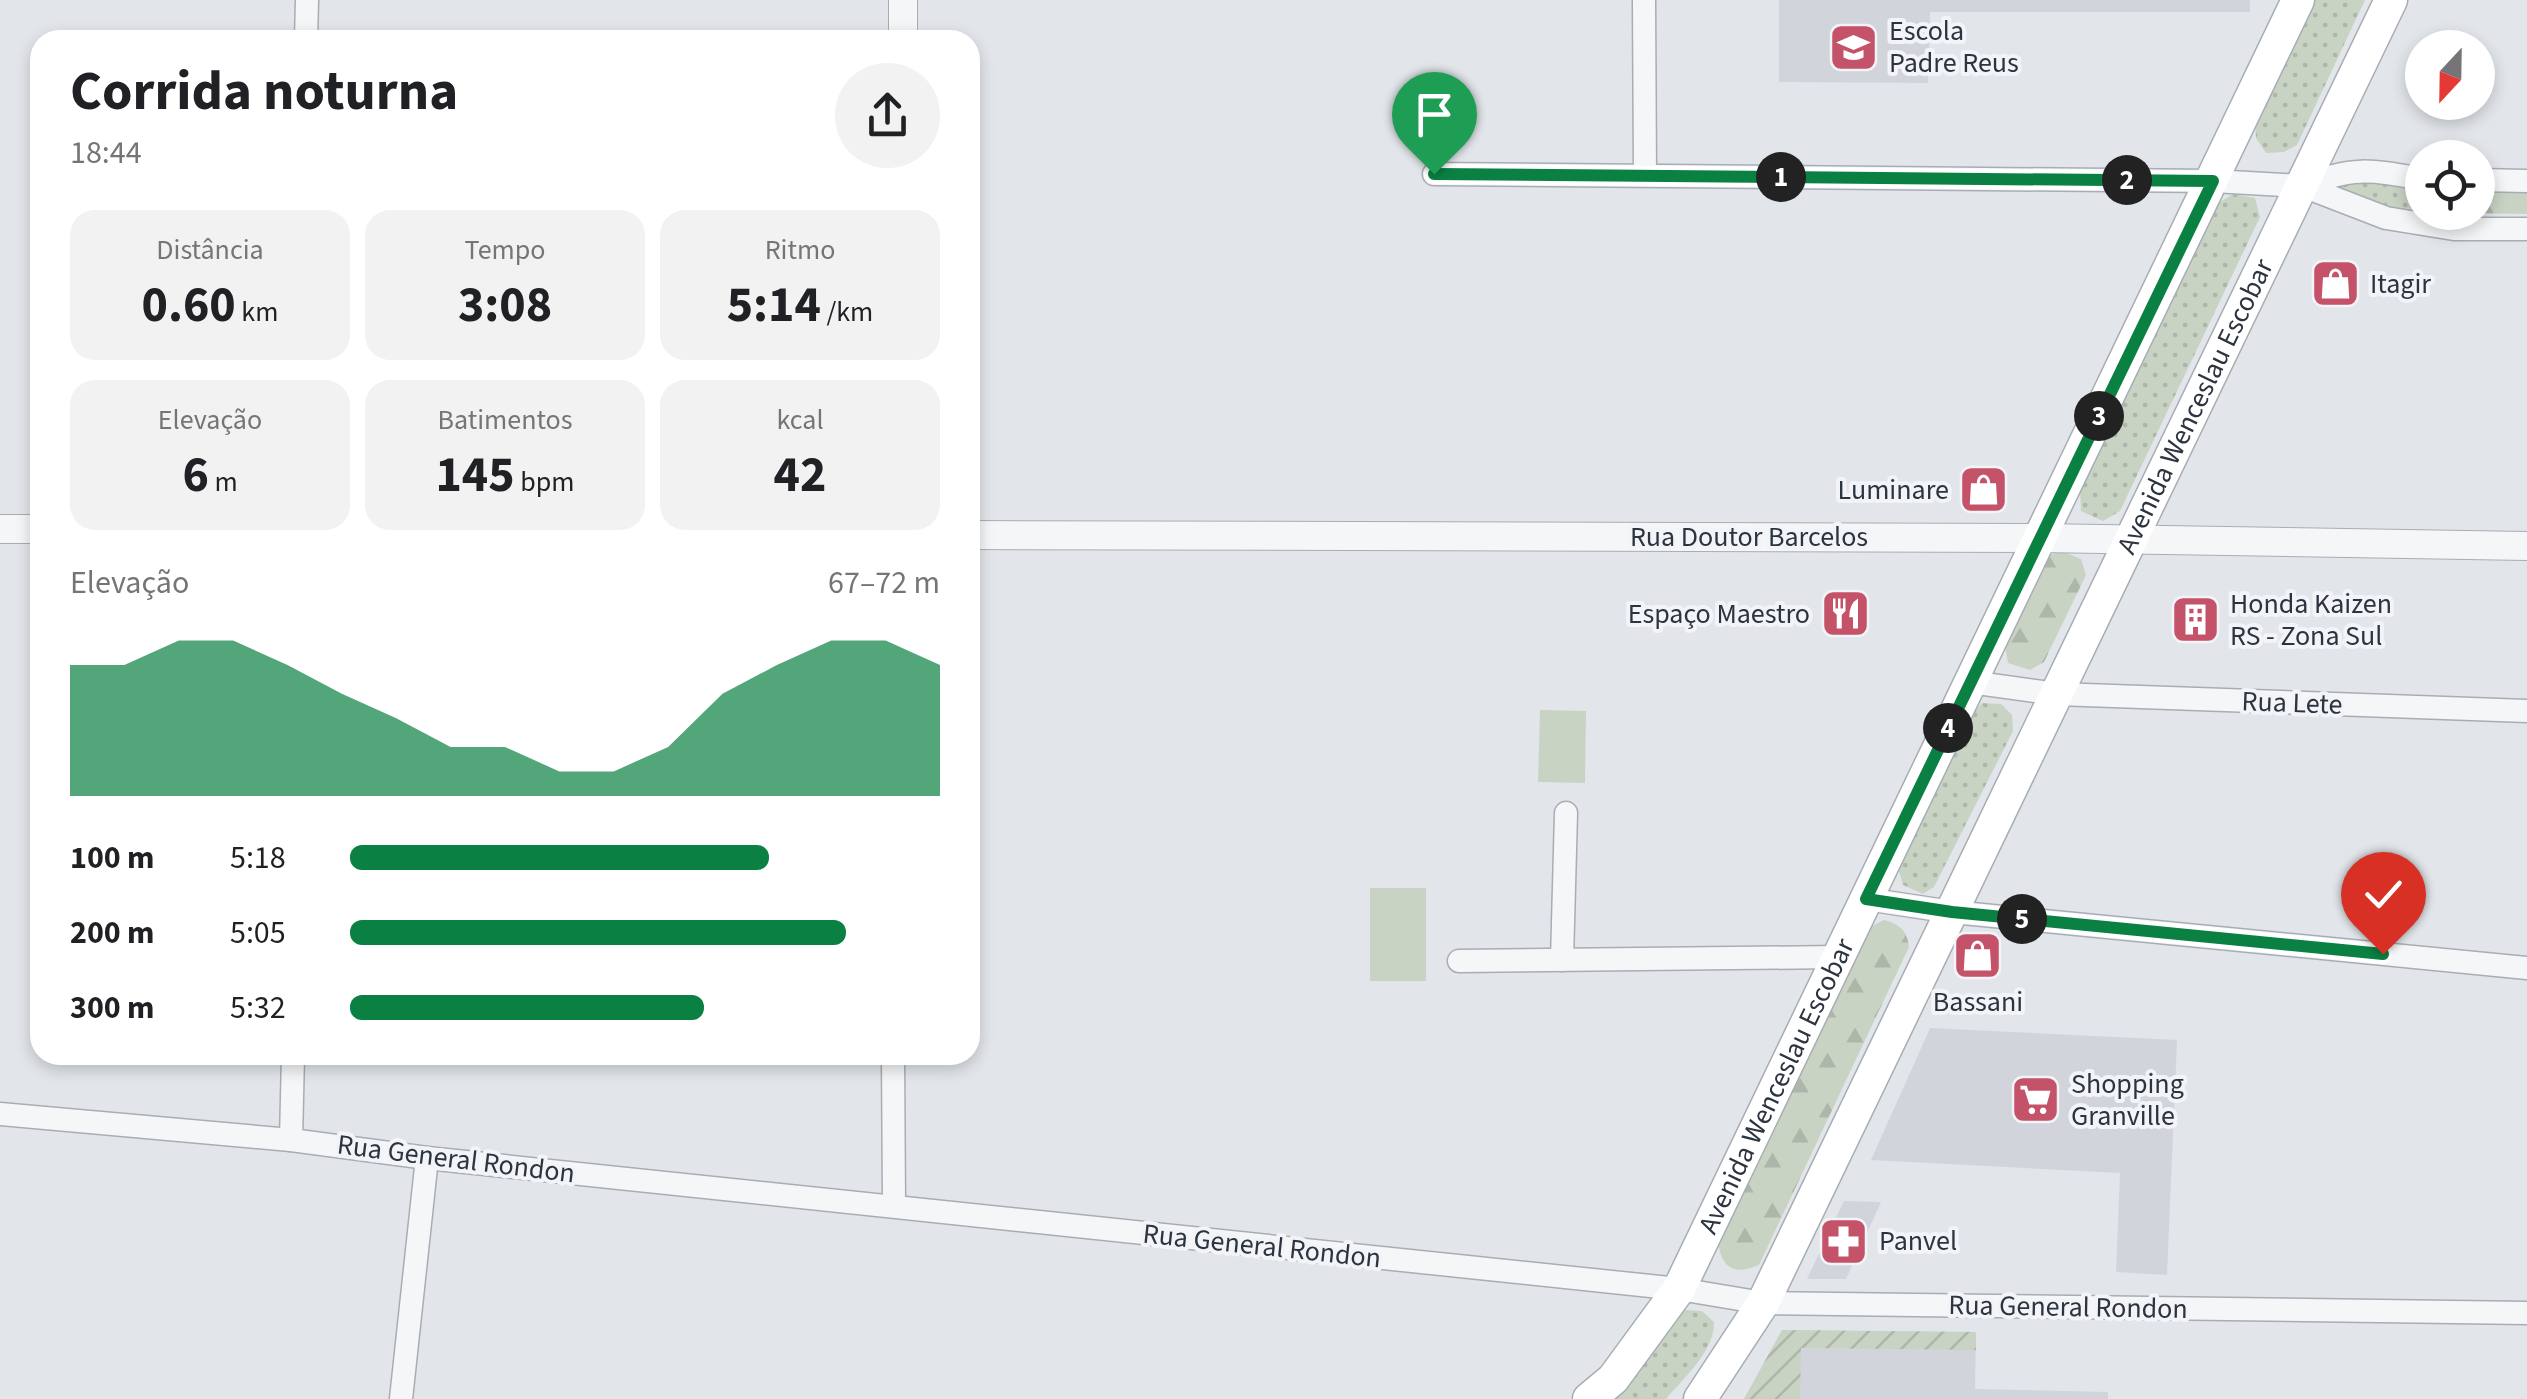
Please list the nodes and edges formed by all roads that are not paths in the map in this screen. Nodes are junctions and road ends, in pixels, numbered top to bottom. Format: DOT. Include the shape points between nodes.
graph roads {
  1 [pos="306,0"];
  2 [pos="903,0"];
  3 [pos="1644,0"];
  4 [pos="2298,0"];
  5 [pos="2391,0"];
  6 [pos="306,30"];
  7 [pos="903,30"];
  8 [pos="1434,174"];
  9 [pos="1645,176"];
  10 [pos="2405,176"];
  11 [pos="2495,180"];
  12 [pos="2213,181"];
  13 [pos="2527,181"];
  14 [pos="2303,186"];
  15 [pos="2527,229"];
  16 [pos="0,529"];
  17 [pos="30,529"];
  18 [pos="980,535"];
  19 [pos="2040,538"];
  20 [pos="2131,542"];
  21 [pos="2527,546"];
  22 [pos="1970,682"];
  23 [pos="2058,694"];
  24 [pos="2527,711"];
  25 [pos="1566,812"];
  26 [pos="1866,899"];
  27 [pos="1952,912"];
  28 [pos="1838,957"];
  29 [pos="1562,960"];
  30 [pos="1460,961"];
  31 [pos="2527,968"];
  32 [pos="293,1065"];
  33 [pos="894,1065"];
  34 [pos="0,1114"];
  35 [pos="292,1140"];
  36 [pos="427,1158"];
  37 [pos="894,1205"];
  38 [pos="1679,1289"];
  39 [pos="1763,1303"];
  40 [pos="2527,1312"];
  41 [pos="401,1399"];
  42 [pos="1589,1399"];
  43 [pos="1700,1399"];
  1 -- 6 [label="street"];
  2 -- 7 [label="street"];
  3 -- 9 [label="street"];
  4 -- 12 [label="main road, Avenida Wenceslau Escobar"];
  5 -- 14 [label="main road, Avenida Wenceslau Escobar"];
  8 -- 9 [label="street"];
  9 -- 12 [label="street"];
  10 -- 14 [label="street" via="2338,172"];
  11 -- 13 [label="street"];
  12 -- 14 [label="street"];
  12 -- 19 [label="main road, Avenida Wenceslau Escobar"];
  14 -- 15 [label="street" via="2386,218 2454,229"];
  14 -- 20 [label="main road, Avenida Wenceslau Escobar"];
  16 -- 17 [label="street"];
  18 -- 19 [label="street, Rua Doutor Barcelos"];
  19 -- 20 [label="street, Rua Doutor Barcelos"];
  19 -- 22 [label="main road, Avenida Wenceslau Escobar"];
  20 -- 21 [label="street, Rua Doutor Barcelos"];
  20 -- 23 [label="main road, Avenida Wenceslau Escobar"];
  22 -- 23 [label="street, Rua Lete"];
  22 -- 26 [label="main road, Avenida Wenceslau Escobar"];
  23 -- 24 [label="street, Rua Lete"];
  23 -- 27 [label="main road, Avenida Wenceslau Escobar"];
  25 -- 29 [label="street"];
  26 -- 27 [label="street"];
  26 -- 28 [label="main road, Avenida Wenceslau Escobar"];
  27 -- 31 [label="street"];
  27 -- 39 [label="main road, Avenida Wenceslau Escobar"];
  28 -- 29 [label="street"];
  28 -- 38 [label="main road, Avenida Wenceslau Escobar"];
  29 -- 30 [label="street"];
  32 -- 35 [label="street"];
  33 -- 37 [label="street"];
  34 -- 35 [label="street, Rua General Rondon"];
  35 -- 36 [label="street, Rua General Rondon"];
  36 -- 37 [label="street, Rua General Rondon"];
  36 -- 41 [label="street"];
  37 -- 38 [label="street, Rua General Rondon"];
  38 -- 39 [label="street, Rua General Rondon"];
  38 -- 42 [label="main road, Avenida Wenceslau Escobar" via="1614,1379"];
  39 -- 40 [label="street, Rua General Rondon"];
  39 -- 43 [label="main road, Avenida Wenceslau Escobar"];
}
